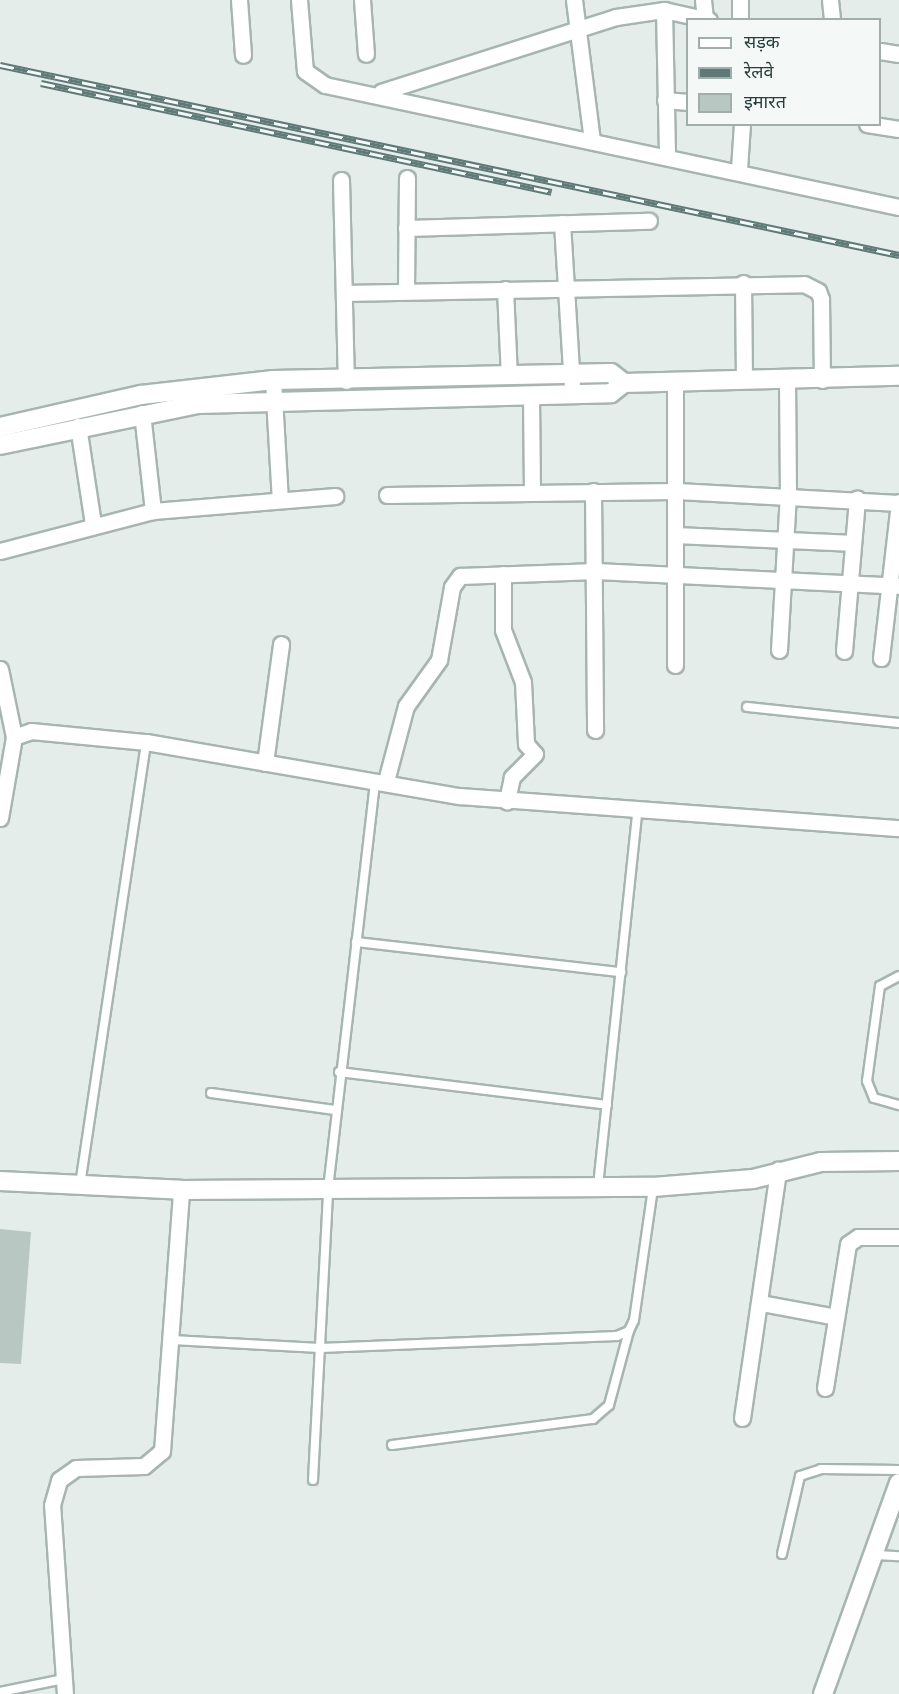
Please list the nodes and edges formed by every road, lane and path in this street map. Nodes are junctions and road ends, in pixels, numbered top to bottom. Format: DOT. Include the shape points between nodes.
graph roads {
  1 [pos="239,0"];
  2 [pos="299,0"];
  3 [pos="362,0"];
  4 [pos="574,0"];
  5 [pos="704,0"];
  6 [pos="740,0"];
  7 [pos="830,0"];
  8 [pos="664,10"];
  9 [pos="702,18"];
  10 [pos="707,18"];
  11 [pos="740,18"];
  12 [pos="832,18"];
  13 [pos="581,32"];
  14 [pos="881,51"];
  15 [pos="366,54"];
  16 [pos="899,54"];
  17 [pos="243,55"];
  18 [pos="378,93"];
  19 [pos="665,100"];
  20 [pos="686,102"];
  21 [pos="742,126"];
  22 [pos="880,126"];
  23 [pos="899,129"];
  24 [pos="592,140"];
  25 [pos="668,155"];
  26 [pos="739,170"];
  27 [pos="407,178"];
  28 [pos="341,180"];
  29 [pos="899,207"];
  30 [pos="650,220"];
  31 [pos="561,223"];
  32 [pos="406,228"];
  33 [pos="744,283"];
  34 [pos="566,287"];
  35 [pos="505,289"];
  36 [pos="406,291"];
  37 [pos="344,293"];
  38 [pos="572,375"];
  39 [pos="509,376"];
  40 [pos="899,376"];
  41 [pos="744,379"];
  42 [pos="822,380"];
  43 [pos="273,381"];
  44 [pos="346,381"];
  45 [pos="675,381"];
  46 [pos="787,381"];
  47 [pos="624,383"];
  48 [pos="572,394"];
  49 [pos="531,396"];
  50 [pos="274,400"];
  51 [pos="142,413"];
  52 [pos="78,426"];
  53 [pos="0,427"];
  54 [pos="0,445"];
  55 [pos="593,491"];
  56 [pos="677,491"];
  57 [pos="532,492"];
  58 [pos="788,494"];
  59 [pos="387,495"];
  60 [pos="335,496"];
  61 [pos="857,499"];
  62 [pos="280,501"];
  63 [pos="899,502"];
  64 [pos="153,511"];
  65 [pos="93,524"];
  66 [pos="676,535"];
  67 [pos="787,539"];
  68 [pos="853,543"];
  69 [pos="0,551"];
  70 [pos="596,571"];
  71 [pos="503,574"];
  72 [pos="676,577"];
  73 [pos="785,581"];
  74 [pos="849,584"];
  75 [pos="895,586"];
  76 [pos="281,644"];
  77 [pos="779,650"];
  78 [pos="844,651"];
  79 [pos="881,658"];
  80 [pos="675,665"];
  81 [pos="0,669"];
  82 [pos="747,707"];
  83 [pos="899,723"];
  84 [pos="595,730"];
  85 [pos="14,737"];
  86 [pos="146,742"];
  87 [pos="265,763"];
  88 [pos="381,780"];
  89 [pos="507,801"];
  90 [pos="637,812"];
  91 [pos="0,818"];
  92 [pos="899,828"];
  93 [pos="356,942"];
  94 [pos="621,972"];
  95 [pos="899,976"];
  96 [pos="339,1072"];
  97 [pos="211,1093"];
  98 [pos="607,1105"];
  99 [pos="899,1105"];
  100 [pos="335,1110"];
  101 [pos="899,1161"];
  102 [pos="778,1170"];
  103 [pos="0,1180"];
  104 [pos="80,1185"];
  105 [pos="597,1187"];
  106 [pos="653,1187"];
  107 [pos="327,1189"];
  108 [pos="181,1190"];
  109 [pos="899,1237"];
  110 [pos="760,1303"];
  111 [pos="836,1317"];
  112 [pos="629,1331"];
  113 [pos="172,1340"];
  114 [pos="320,1348"];
  115 [pos="825,1388"];
  116 [pos="741,1418"];
  117 [pos="392,1445"];
  118 [pos="899,1470"];
  119 [pos="313,1480"];
  120 [pos="899,1483"];
  121 [pos="782,1554"];
  122 [pos="877,1555"];
  123 [pos="899,1556"];
  124 [pos="65,1686"];
  125 [pos="0,1692"];
  126 [pos="823,1694"];
  1 -- 17 [label="street"];
  2 -- 18 [label="street" via="302,57 313,80"];
  3 -- 15 [label="street"];
  4 -- 13 [label="street"];
  5 -- 10 [label="street"];
  6 -- 11 [label="street"];
  7 -- 12 [label="street"];
  8 -- 9 [label="street"];
  8 -- 13 [label="street" via="616,17"];
  8 -- 19 [label="street"];
  13 -- 18 [label="street"];
  13 -- 24 [label="street"];
  14 -- 16 [label="street"];
  18 -- 24 [label="street"];
  19 -- 20 [label="street"];
  19 -- 25 [label="street"];
  21 -- 26 [label="street"];
  22 -- 23 [label="street"];
  24 -- 25 [label="street"];
  25 -- 26 [label="street"];
  26 -- 29 [label="street"];
  27 -- 32 [label="street"];
  28 -- 37 [label="street"];
  30 -- 31 [label="street"];
  31 -- 32 [label="street"];
  31 -- 34 [label="street"];
  32 -- 36 [label="street"];
  33 -- 34 [label="street"];
  33 -- 41 [label="street"];
  33 -- 42 [label="street" via="804,284 818,291"];
  34 -- 35 [label="street"];
  34 -- 38 [label="street"];
  35 -- 36 [label="street"];
  35 -- 39 [label="street"];
  36 -- 37 [label="street"];
  37 -- 44 [label="street"];
  38 -- 39 [label="street"];
  38 -- 47 [label="street" via="611,373"];
  38 -- 48 [label="street"];
  39 -- 44 [label="street"];
  40 -- 42 [label="street"];
  41 -- 45 [label="street"];
  41 -- 46 [label="street"];
  42 -- 46 [label="street"];
  43 -- 44 [label="street"];
  43 -- 50 [label="street"];
  43 -- 53 [label="street" via="141,395"];
  45 -- 47 [label="street"];
  45 -- 56 [label="street"];
  46 -- 58 [label="street"];
  47 -- 48 [label="street" via="611,393"];
  48 -- 49 [label="street"];
  49 -- 50 [label="street"];
  49 -- 57 [label="street"];
  50 -- 51 [label="street"];
  50 -- 62 [label="street"];
  51 -- 52 [label="street"];
  51 -- 64 [label="street"];
  52 -- 54 [label="street"];
  52 -- 65 [label="street"];
  55 -- 56 [label="street"];
  55 -- 57 [label="street"];
  55 -- 70 [label="street"];
  56 -- 58 [label="street"];
  56 -- 66 [label="street"];
  57 -- 59 [label="street"];
  58 -- 61 [label="street"];
  58 -- 67 [label="street"];
  60 -- 62 [label="street"];
  61 -- 63 [label="street"];
  61 -- 68 [label="street"];
  62 -- 64 [label="street"];
  63 -- 75 [label="street"];
  64 -- 65 [label="street"];
  65 -- 69 [label="street"];
  66 -- 67 [label="street"];
  66 -- 72 [label="street"];
  67 -- 68 [label="street"];
  67 -- 73 [label="street"];
  68 -- 74 [label="street"];
  70 -- 71 [label="street"];
  70 -- 72 [label="street"];
  70 -- 84 [label="street"];
  71 -- 88 [label="street" via="454,579 439,660 406,706"];
  71 -- 89 [label="street" via="504,637 523,682 526,744 535,754 512,777"];
  72 -- 73 [label="street"];
  72 -- 80 [label="street"];
  73 -- 74 [label="street"];
  73 -- 77 [label="street"];
  74 -- 75 [label="street"];
  74 -- 78 [label="street"];
  75 -- 79 [label="street"];
  76 -- 87 [label="street"];
  81 -- 85 [label="street"];
  82 -- 83 [label="lane"];
  85 -- 86 [label="street" via="31,731"];
  85 -- 91 [label="street"];
  86 -- 87 [label="street"];
  86 -- 104 [label="lane"];
  87 -- 88 [label="street"];
  88 -- 89 [label="street"];
  88 -- 93 [label="lane"];
  89 -- 90 [label="street"];
  90 -- 92 [label="street"];
  90 -- 94 [label="lane"];
  93 -- 94 [label="lane"];
  93 -- 96 [label="lane"];
  94 -- 98 [label="lane"];
  95 -- 99 [label="lane" via="880,986 867,1081 874,1098"];
  96 -- 98 [label="lane"];
  96 -- 100 [label="lane"];
  97 -- 100 [label="lane"];
  98 -- 105 [label="lane"];
  100 -- 107 [label="lane"];
  101 -- 102 [label="street" via="821,1162"];
  102 -- 106 [label="street" via="733,1181"];
  102 -- 110 [label="street"];
  103 -- 104 [label="street"];
  104 -- 108 [label="street"];
  105 -- 106 [label="street"];
  105 -- 107 [label="street"];
  106 -- 112 [label="lane"];
  107 -- 108 [label="street"];
  107 -- 114 [label="lane"];
  108 -- 113 [label="street"];
  109 -- 111 [label="street" via="858,1237 848,1244"];
  110 -- 111 [label="street"];
  110 -- 116 [label="street"];
  111 -- 115 [label="street"];
  112 -- 114 [label="lane"];
  112 -- 117 [label="lane" via="609,1405 593,1419"];
  113 -- 114 [label="lane"];
  113 -- 124 [label="street" via="162,1451 155,1462 76,1468 58,1480 52,1505"];
  114 -- 119 [label="lane"];
  118 -- 121 [label="lane" via="821,1469 800,1476"];
  120 -- 122 [label="street"];
  122 -- 123 [label="lane"];
  122 -- 126 [label="street"];
  124 -- 125 [label="lane"];
}
